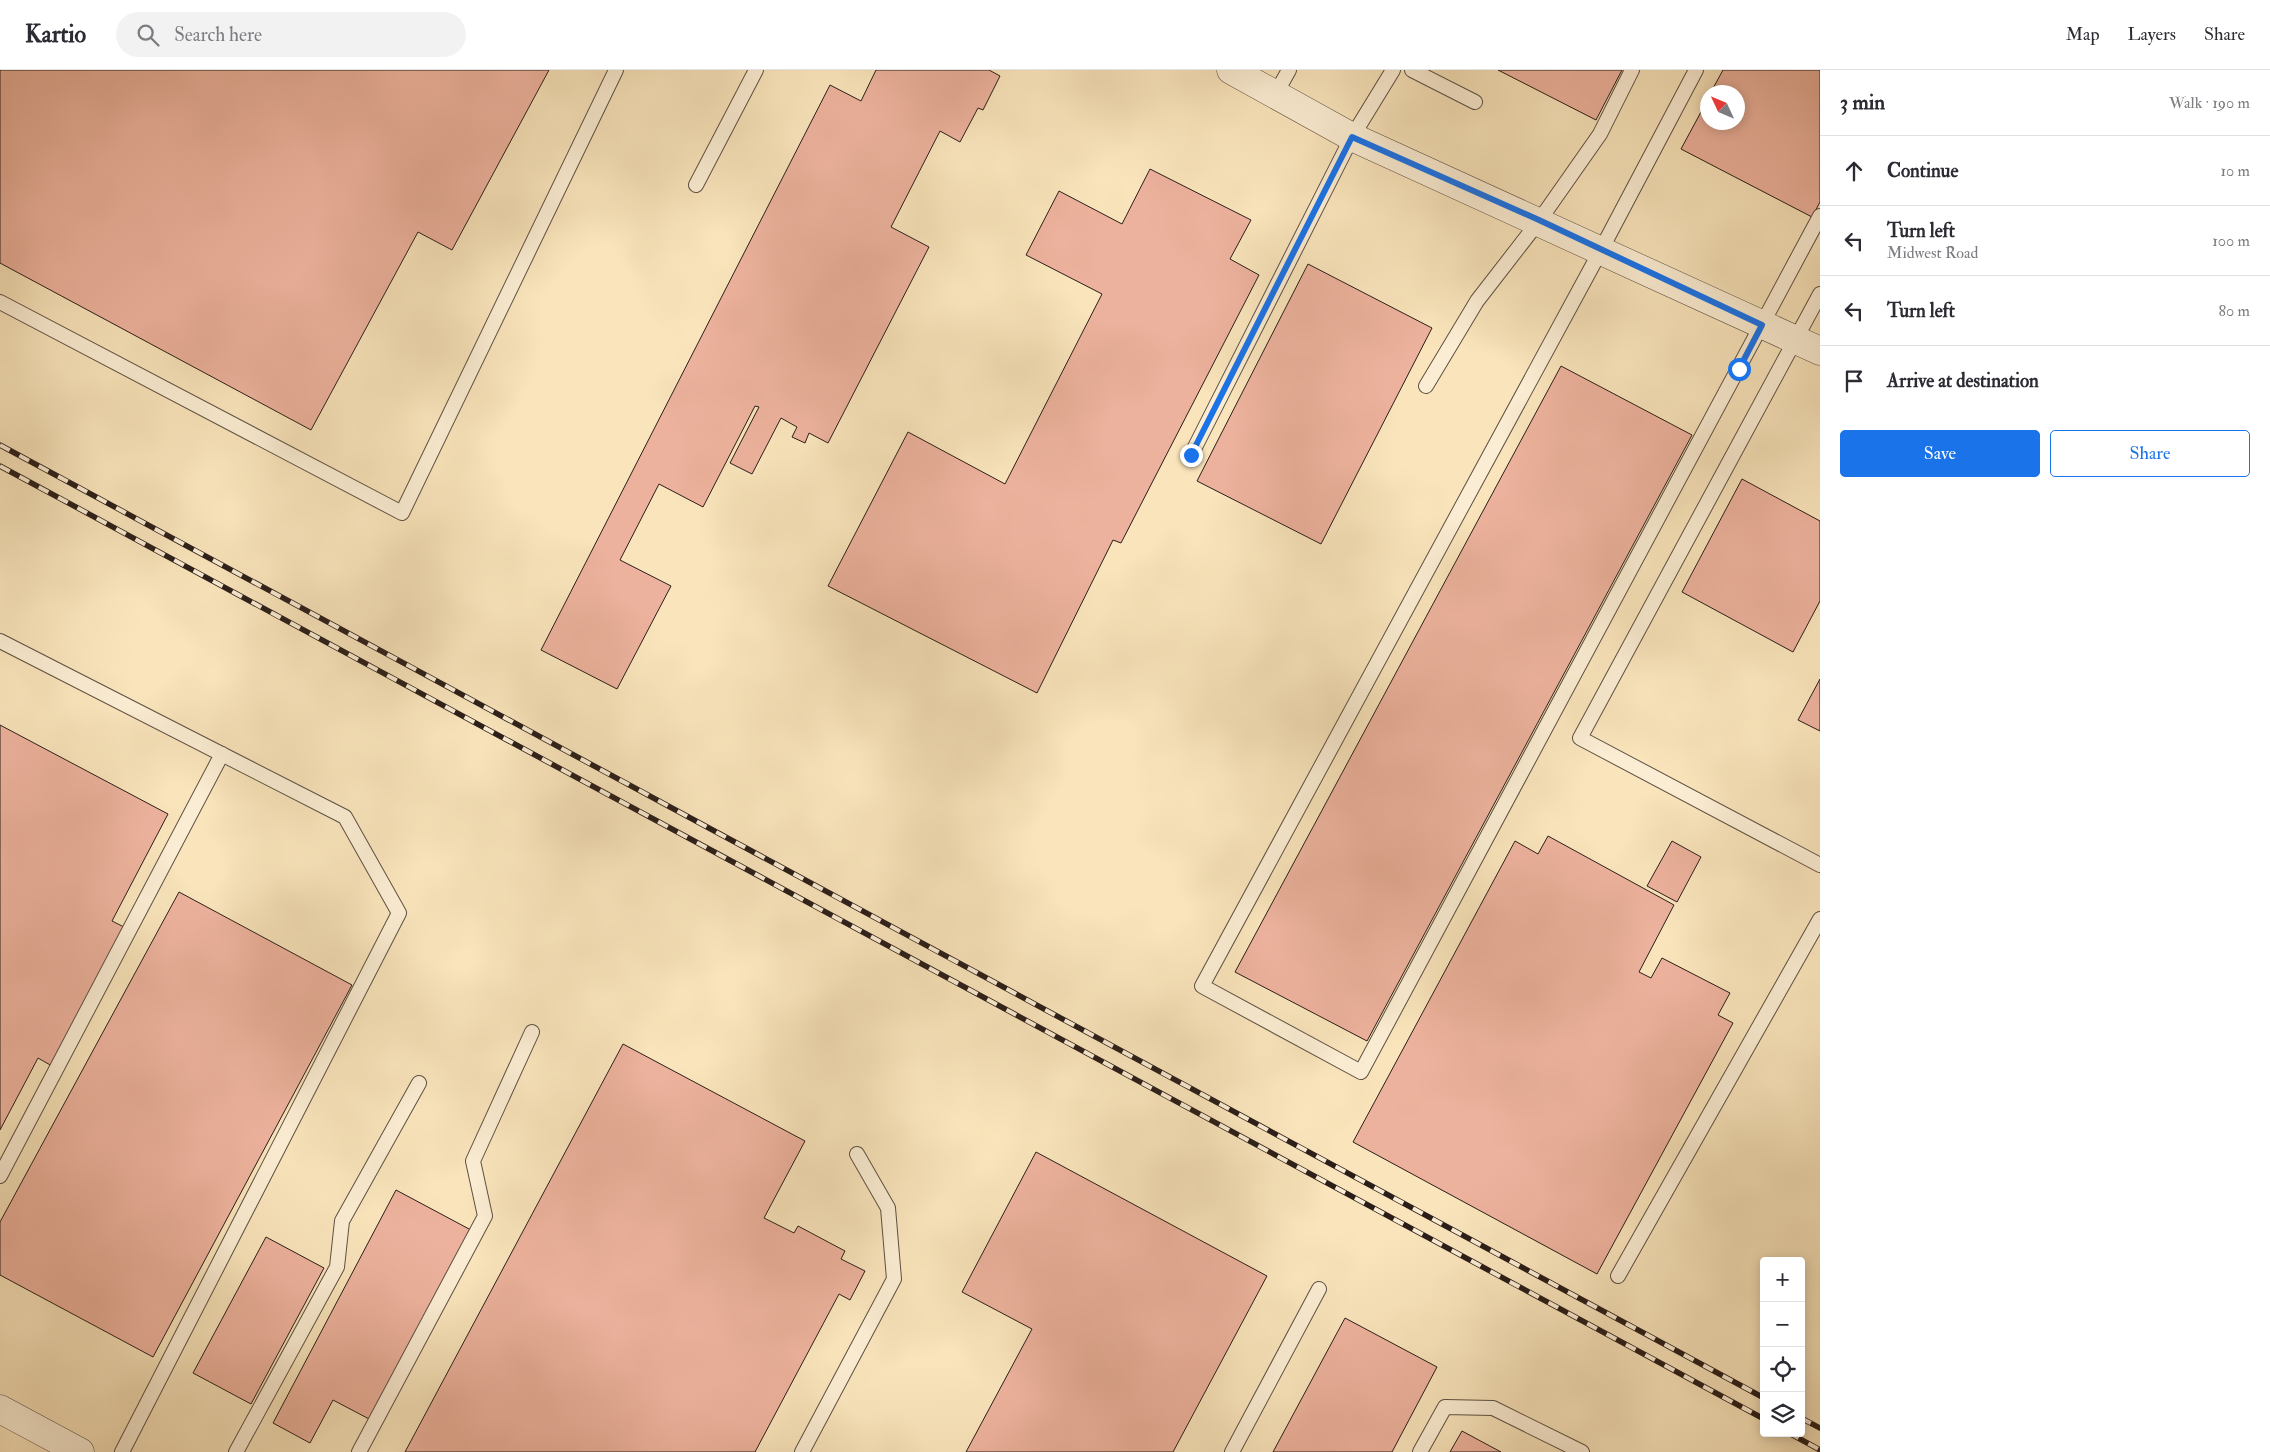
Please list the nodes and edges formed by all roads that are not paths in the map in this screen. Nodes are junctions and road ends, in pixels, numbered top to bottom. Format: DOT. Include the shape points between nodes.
graph roads {
  1 [pos="616,70"];
  2 [pos="756,70"];
  3 [pos="1231,70"];
  4 [pos="1289,70"];
  5 [pos="1393,70"];
  6 [pos="1412,70"];
  7 [pos="1632,70"];
  8 [pos="1696,70"];
  9 [pos="1275,95"];
  10 [pos="1475,102"];
  11 [pos="1352,137"];
  12 [pos="696,185"];
  13 [pos="1820,216"];
  14 [pos="1539,220"];
  15 [pos="1601,250"];
  16 [pos="1820,294"];
  17 [pos="0,302"];
  18 [pos="1762,325"];
  19 [pos="1808,345"];
  20 [pos="1426,386"];
  21 [pos="1191,455"];
  22 [pos="0,641"];
  23 [pos="222,754"];
  24 [pos="1820,865"];
  25 [pos="1820,919"];
  26 [pos="532,1032"];
  27 [pos="419,1083"];
  28 [pos="857,1154"];
  29 [pos="0,1176"];
  30 [pos="1618,1276"];
  31 [pos="1319,1289"];
  32 [pos="0,1409"];
  33 [pos="80,1452"];
  34 [pos="122,1452"];
  35 [pos="236,1452"];
  36 [pos="358,1452"];
  37 [pos="802,1452"];
  38 [pos="1232,1452"];
  39 [pos="1420,1452"];
  40 [pos="1582,1452"];
  1 -- 17 [label="lane" via="402,513"];
  2 -- 12 [label="lane"];
  3 -- 9 [label="street"];
  4 -- 9 [label="lane"];
  5 -- 11 [label="lane"];
  6 -- 10 [label="lane"];
  7 -- 14 [label="lane" via="1600,134"];
  8 -- 15 [label="lane"];
  9 -- 11 [label="street"];
  11 -- 14 [label="street"];
  11 -- 21 [label="lane"];
  13 -- 18 [label="lane"];
  14 -- 15 [label="street"];
  14 -- 20 [label="lane" via="1477,301"];
  15 -- 18 [label="street"];
  15 -- 18 [label="lane" via="1202,986 1361,1072"];
  16 -- 19 [label="lane"];
  18 -- 19 [label="street"];
  19 -- 24 [label="lane" via="1580,738"];
  22 -- 23 [label="lane"];
  23 -- 29 [label="lane"];
  23 -- 34 [label="lane" via="345,817 399,913"];
  25 -- 30 [label="lane"];
  26 -- 36 [label="lane" via="473,1161 485,1216"];
  27 -- 35 [label="lane" via="342,1221 337,1267"];
  28 -- 37 [label="lane" via="888,1208 894,1279"];
  31 -- 38 [label="lane"];
  32 -- 33 [label="street"];
  39 -- 40 [label="lane" via="1445,1407 1493,1408"];
}
